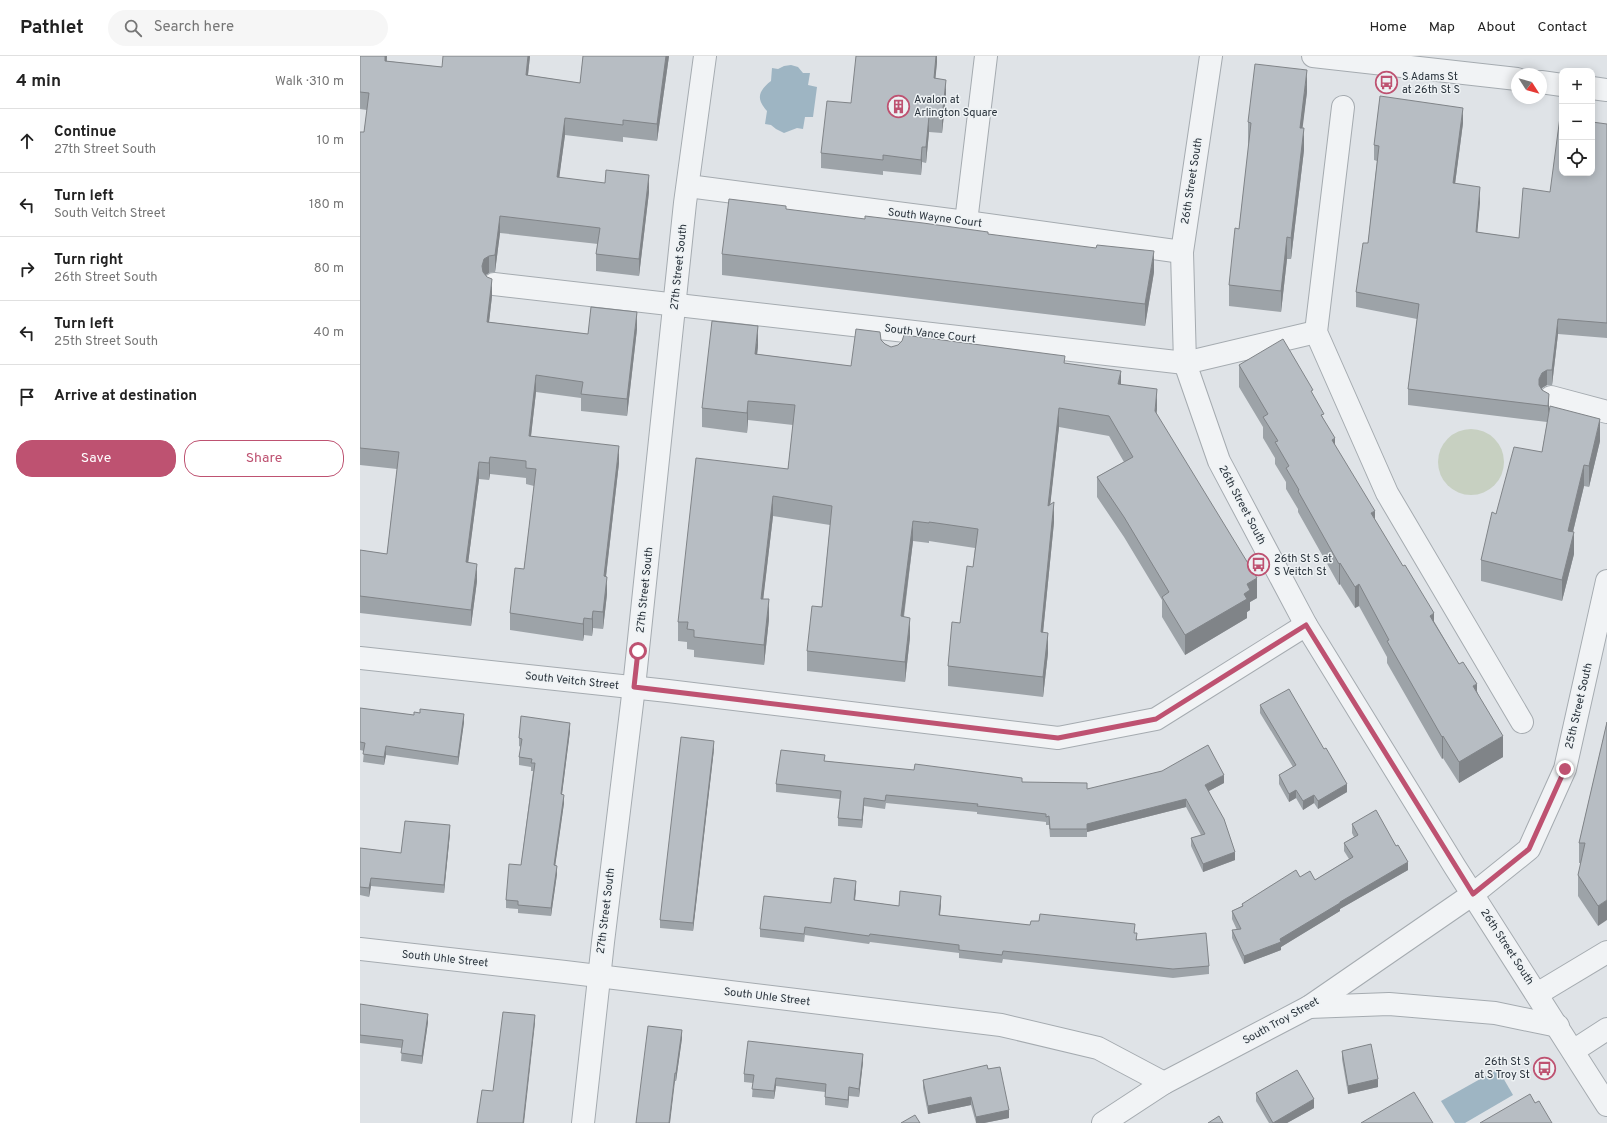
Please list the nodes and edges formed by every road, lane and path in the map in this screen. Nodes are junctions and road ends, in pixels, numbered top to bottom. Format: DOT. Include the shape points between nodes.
graph roads {
  1 [pos="705,56"];
  2 [pos="986,56"];
  3 [pos="1211,56"];
  4 [pos="1313,56"];
  5 [pos="1511,78"];
  6 [pos="1547,83"];
  7 [pos="1559,85"];
  8 [pos="1595,88"];
  9 [pos="1607,90"];
  10 [pos="1343,107"];
  11 [pos="688,186"];
  12 [pos="966,222"];
  13 [pos="1182,252"];
  14 [pos="494,284"];
  15 [pos="675,305"];
  16 [pos="1316,332"];
  17 [pos="1185,363"];
  18 [pos="1551,397"];
  19 [pos="1607,412"];
  20 [pos="1607,581"];
  21 [pos="1306,625"];
  22 [pos="360,658"];
  23 [pos="634,687"];
  24 [pos="1522,722"];
  25 [pos="1473,894"];
  26 [pos="360,949"];
  27 [pos="1607,952"];
  28 [pos="599,976"];
  29 [pos="1537,994"];
  30 [pos="1310,1007"];
  31 [pos="1558,1026"];
  32 [pos="1607,1029"];
  33 [pos="1573,1051"];
  34 [pos="1164,1083"];
  35 [pos="1607,1105"];
  36 [pos="583,1123"];
  37 [pos="1103,1123"];
  1 -- 11 [label="street, 27th Street South"];
  2 -- 12 [label="street"];
  3 -- 13 [label="street, 26th Street South"];
  4 -- 5 [label="street"];
  6 -- 7 [label="street"];
  8 -- 9 [label="street"];
  10 -- 16 [label="street"];
  11 -- 12 [label="street, South Wayne Court"];
  11 -- 15 [label="street, 27th Street South"];
  12 -- 13 [label="street, South Wayne Court"];
  13 -- 17 [label="street, 26th Street South"];
  14 -- 15 [label="street, South Vance Court"];
  15 -- 17 [label="street, South Vance Court" via="894,338"];
  15 -- 23 [label="street, 27th Street South"];
  16 -- 17 [label="street, South Vance Court"];
  16 -- 24 [label="street" via="1387,493"];
  17 -- 21 [label="street, 26th Street South" via="1219,461"];
  18 -- 19 [label="street"];
  20 -- 25 [label="street, 25th Street South" via="1565,769 1529,849"];
  21 -- 23 [label="street, South Veitch Street" via="1156,719 1058,738"];
  21 -- 25 [label="street, 26th Street South"];
  22 -- 23 [label="street, South Veitch Street"];
  23 -- 28 [label="street, 27th Street South"];
  25 -- 29 [label="street, 26th Street South"];
  25 -- 30 [label="street, South Troy Street"];
  26 -- 28 [label="street, South Uhle Street"];
  27 -- 29 [label="street"];
  28 -- 34 [label="street, South Uhle Street" via="1001,1025 1098,1048"];
  28 -- 36 [label="street, 27th Street South"];
  29 -- 31 [label="street, 26th Street South"];
  30 -- 31 [label="street" via="1389,1004 1495,1013"];
  30 -- 34 [label="street, South Troy Street"];
  31 -- 33 [label="street, 26th Street South"];
  32 -- 33 [label="street"];
  33 -- 35 [label="street, 26th Street South"];
  34 -- 37 [label="street, South Troy Street"];
}
